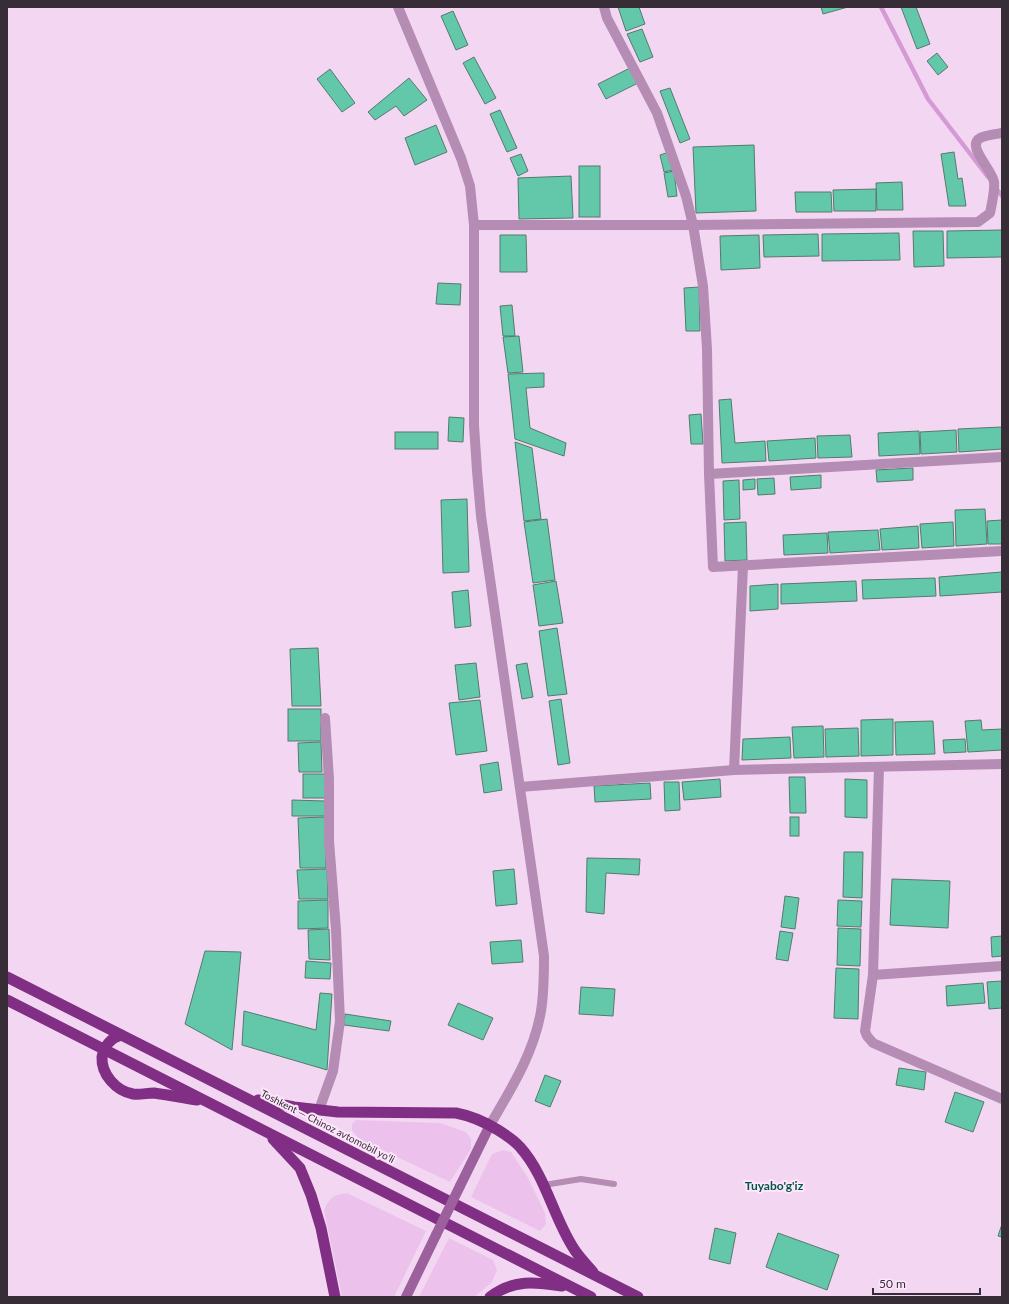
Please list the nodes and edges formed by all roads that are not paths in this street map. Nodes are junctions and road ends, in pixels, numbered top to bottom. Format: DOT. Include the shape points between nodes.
graph roads {
  1 [pos="398,7"];
  2 [pos="604,7"];
  3 [pos="1002,133"];
  4 [pos="474,224"];
  5 [pos="693,225"];
  6 [pos="1002,457"];
  7 [pos="708,474"];
  8 [pos="1002,551"];
  9 [pos="743,566"];
  10 [pos="325,718"];
  11 [pos="1002,764"];
  12 [pos="879,767"];
  13 [pos="734,770"];
  14 [pos="520,787"];
  15 [pos="1002,966"];
  16 [pos="874,975"];
  17 [pos="7,977"];
  18 [pos="7,1000"];
  19 [pos="121,1035"];
  20 [pos="104,1050"];
  21 [pos="246,1098"];
  22 [pos="1002,1099"];
  23 [pos="206,1102"];
  24 [pos="319,1110"];
  25 [pos="490,1125"];
  26 [pos="265,1132"];
  27 [pos="614,1184"];
  28 [pos="544,1185"];
  29 [pos="596,1276"];
  30 [pos="572,1288"];
  31 [pos="335,1297"];
  32 [pos="406,1297"];
  33 [pos="490,1297"];
  34 [pos="591,1297"];
  35 [pos="638,1297"];
  1 -- 4 [label="street" via="461,158 470,186"];
  2 -- 5 [label="street" via="607,18 657,113 686,196"];
  3 -- 5 [label="street" via="980,138 976,143 976,150 994,181 990,213 978,222"];
  4 -- 5 [label="street"];
  4 -- 14 [label="street" via="476,471"];
  5 -- 7 [label="street" via="703,286 707,349"];
  6 -- 7 [label="street"];
  7 -- 9 [label="street" via="713,567"];
  8 -- 9 [label="street"];
  9 -- 13 [label="street"];
  10 -- 24 [label="street" via="329,779 329,841 340,1022 333,1071"];
  11 -- 12 [label="street"];
  12 -- 13 [label="street"];
  12 -- 16 [label="street"];
  13 -- 14 [label="street"];
  14 -- 25 [label="street" via="544,956 543,994 541,1012 528,1054"];
  15 -- 16 [label="street"];
  16 -- 22 [label="street" via="865,1031 873,1043"];
  17 -- 19 [label="highway, Toshkent — Chinoz avtomobil yoʻli"];
  18 -- 20 [label="highway"];
  19 -- 20 [label="highway" via="114,1037"];
  19 -- 21 [label="highway, Toshkent — Chinoz avtomobil yoʻli"];
  20 -- 23 [label="highway"];
  20 -- 23 [label="highway" via="102,1060 106,1074 114,1084 125,1091"];
  21 -- 24 [label="highway"];
  21 -- 29 [label="highway, Toshkent — Chinoz avtomobil yoʻli"];
  23 -- 26 [label="highway"];
  24 -- 25 [label="highway" via="456,1113 468,1115"];
  25 -- 28 [label="highway" via="510,1137 528,1156"];
  25 -- 32 [label="main road, bridge"];
  26 -- 30 [label="highway"];
  26 -- 31 [label="highway" via="300,1168 321,1228"];
  27 -- 28 [label="lane" via="581,1179"];
  28 -- 29 [label="highway" via="574,1249"];
  29 -- 35 [label="highway, Toshkent — Chinoz avtomobil yoʻli"];
  30 -- 33 [label="highway" via="532,1282 520,1283 499,1290"];
  30 -- 34 [label="highway"];
}
